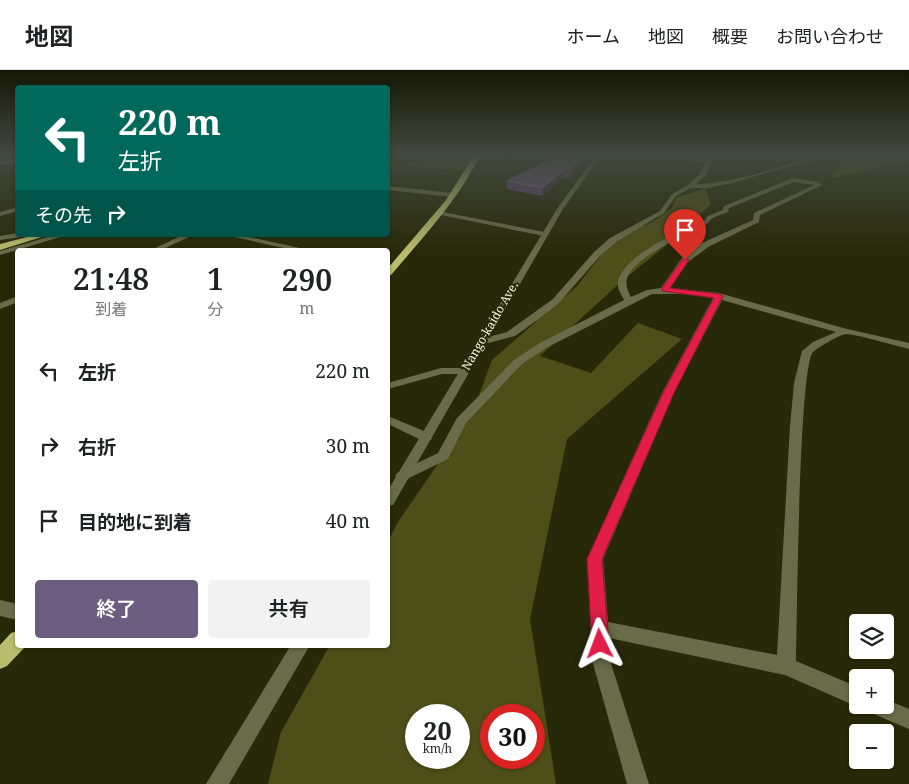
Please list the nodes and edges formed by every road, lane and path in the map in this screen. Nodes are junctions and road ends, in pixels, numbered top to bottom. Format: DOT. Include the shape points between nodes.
graph roads {
  1 [pos="460,187"];
  2 [pos="573,187"];
  3 [pos="688,187"];
  4 [pos="775,187"];
  5 [pos="814,187"];
  6 [pos="390,188"];
  7 [pos="452,196"];
  8 [pos="15,210"];
  9 [pos="438,213"];
  10 [pos="0,214"];
  11 [pos="544,234"];
  12 [pos="15,236"];
  13 [pos="22,237"];
  14 [pos="37,237"];
  15 [pos="56,237"];
  16 [pos="184,237"];
  17 [pos="239,237"];
  18 [pos="0,238"];
  19 [pos="0,243"];
  20 [pos="0,247"];
  21 [pos="18,248"];
  22 [pos="160,248"];
  23 [pos="295,248"];
  24 [pos="15,249"];
  25 [pos="0,253"];
  26 [pos="390,270"];
  27 [pos="664,290"];
  28 [pos="719,296"];
  29 [pos="15,300"];
  30 [pos="630,301"];
  31 [pos="0,306"];
  32 [pos="845,331"];
  33 [pos="480,342"];
  34 [pos="909,346"];
  35 [pos="464,371"];
  36 [pos="390,385"];
  37 [pos="390,421"];
  38 [pos="426,437"];
  39 [pos="402,476"];
  40 [pos="390,497"];
  41 [pos="0,608"];
  42 [pos="15,611"];
  43 [pos="599,628"];
  44 [pos="15,643"];
  45 [pos="299,648"];
  46 [pos="0,659"];
  47 [pos="786,666"];
  48 [pos="849,693"];
  49 [pos="894,713"];
  50 [pos="909,719"];
  51 [pos="216,784"];
  52 [pos="638,784"];
  1 -- 7 [label="highway"];
  2 -- 11 [label="street, Nango-kaido Ave."];
  3 -- 33 [label="street" via="674,195 662,212 612,240 556,301 537,316 511,334"];
  4 -- 30 [label="street" via="726,207 726,211 710,217 630,266 621,285"];
  5 -- 27 [label="street" via="756,214 757,221 705,245 685,260"];
  6 -- 7 [label="street"];
  7 -- 9 [label="highway"];
  8 -- 10 [label="street"];
  9 -- 11 [label="street"];
  9 -- 26 [label="highway"];
  11 -- 33 [label="street, Nango-kaido Ave."];
  12 -- 18 [label="street"];
  13 -- 19 [label="highway"];
  14 -- 20 [label="highway"];
  15 -- 21 [label="street"];
  16 -- 22 [label="street"];
  17 -- 23 [label="street"];
  24 -- 25 [label="street"];
  27 -- 28 [label="street"];
  27 -- 30 [label="street"];
  28 -- 32 [label="street"];
  28 -- 43 [label="street" via="668,393 594,559"];
  29 -- 31 [label="street"];
  30 -- 39 [label="street" via="542,346 518,362 461,421 443,456"];
  32 -- 34 [label="street"];
  32 -- 47 [label="street" via="806,353 800,383"];
  33 -- 35 [label="street, Nango-kaido Ave."];
  35 -- 36 [label="street" via="441,371"];
  35 -- 38 [label="street, Nango-kaido Ave."];
  37 -- 38 [label="street"];
  38 -- 39 [label="street, Nango-kaido Ave."];
  39 -- 40 [label="street, Nango-kaido Ave."];
  41 -- 42 [label="street"];
  43 -- 47 [label="street"];
  43 -- 52 [label="street" via="601,660"];
  44 -- 46 [label="highway"];
  45 -- 51 [label="street"];
  47 -- 48 [label="street"];
  49 -- 50 [label="street"];
}
